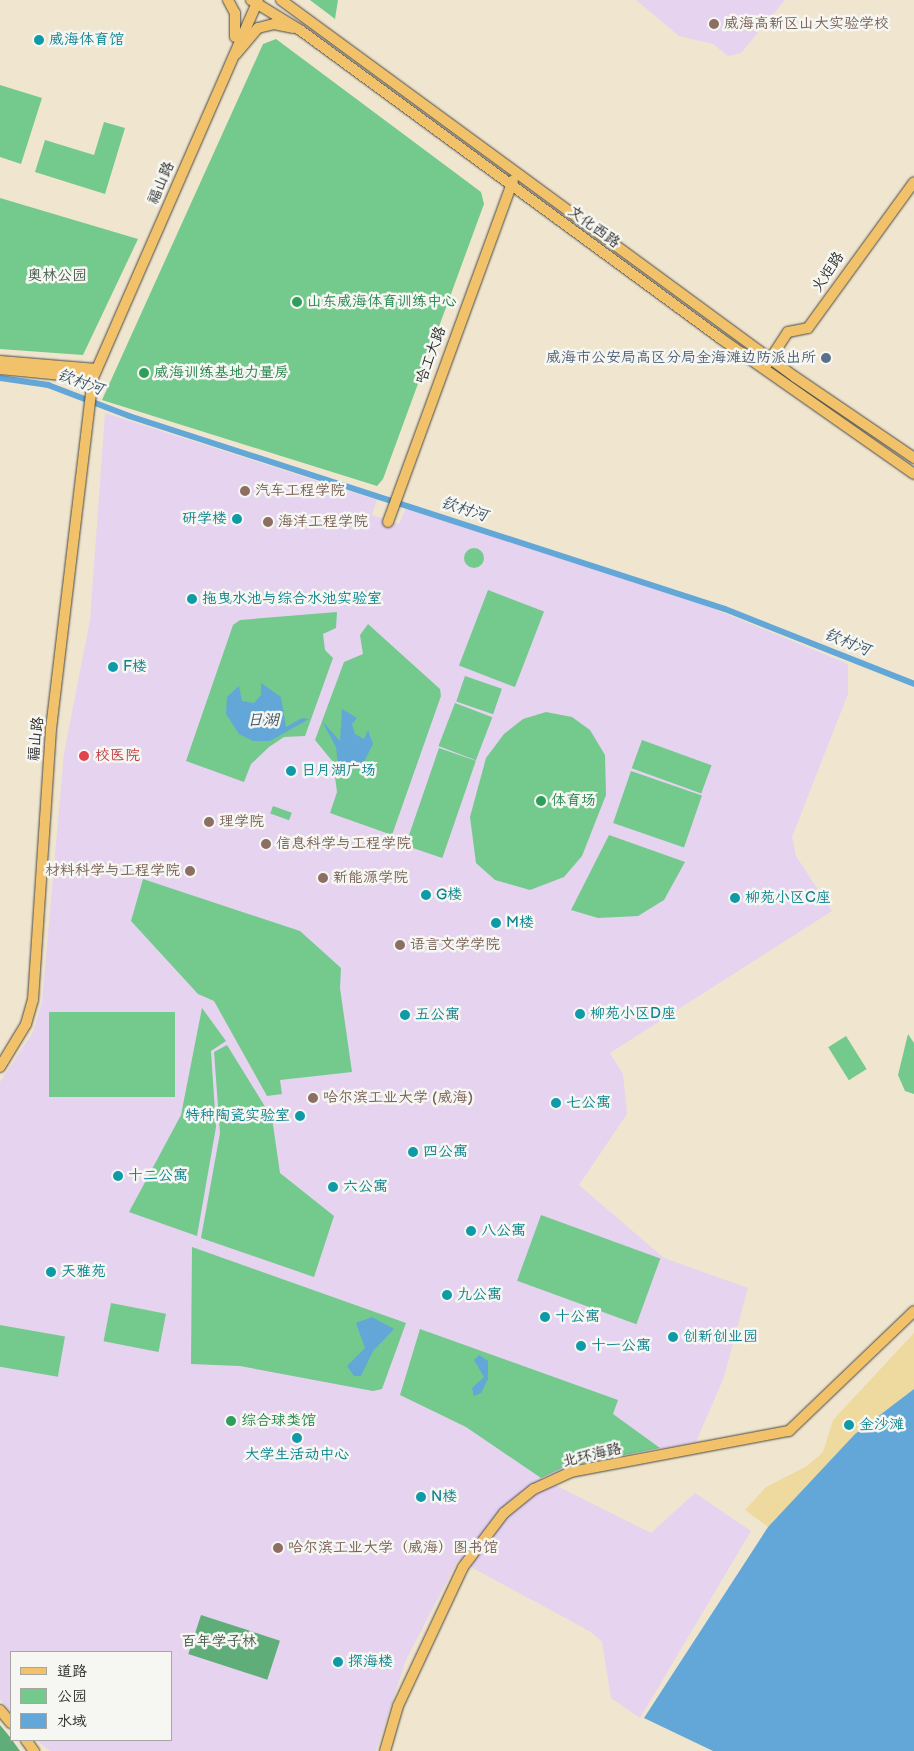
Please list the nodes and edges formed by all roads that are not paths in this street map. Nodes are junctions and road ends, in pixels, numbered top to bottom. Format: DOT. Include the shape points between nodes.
graph roads {
  1 [pos="228,0"];
  2 [pos="281,0"];
  3 [pos="288,0"];
  4 [pos="255,1"];
  5 [pos="306,18"];
  6 [pos="300,30"];
  7 [pos="228,65"];
  8 [pos="518,173"];
  9 [pos="914,182"];
  10 [pos="510,184"];
  11 [pos="770,358"];
  12 [pos="0,361"];
  13 [pos="0,369"];
  14 [pos="764,369"];
  15 [pos="95,374"];
  16 [pos="914,458"];
  17 [pos="914,474"];
  18 [pos="388,522"];
  19 [pos="0,1068"];
  20 [pos="914,1311"];
  21 [pos="0,1710"];
  22 [pos="10,1722"];
  23 [pos="385,1751"];
  1 -- 7 [label="main road" via="237,26"];
  2 -- 5 [label="main road, 文化西路"];
  3 -- 5 [label="main road"];
  4 -- 6 [label="main road, 文化西路"];
  4 -- 7 [label="main road, 福山路"];
  5 -- 8 [label="main road, 文化西路"];
  6 -- 7 [label="main road" via="274,24 258,28"];
  6 -- 10 [label="main road, 文化西路"];
  7 -- 15 [label="main road, 福山路"];
  8 -- 10 [label="main road, 哈工大路"];
  8 -- 11 [label="main road, 文化西路"];
  9 -- 11 [label="main road, 火炬路" via="808,328 788,332"];
  10 -- 14 [label="main road, 文化西路"];
  10 -- 18 [label="main road, 哈工大路"];
  11 -- 14 [label="main road, 火炬路"];
  11 -- 16 [label="main road, 文化西路"];
  12 -- 15 [label="main road"];
  13 -- 15 [label="main road"];
  14 -- 17 [label="main road, 文化西路"];
  15 -- 19 [label="main road, 福山路" via="86,407 68,615 51,730 32,1000 26,1024"];
  20 -- 23 [label="main road, 北环海路" via="789,1431 571,1472 534,1490 504,1513 463,1567 398,1706"];
  21 -- 22 [label="main road"];
}
